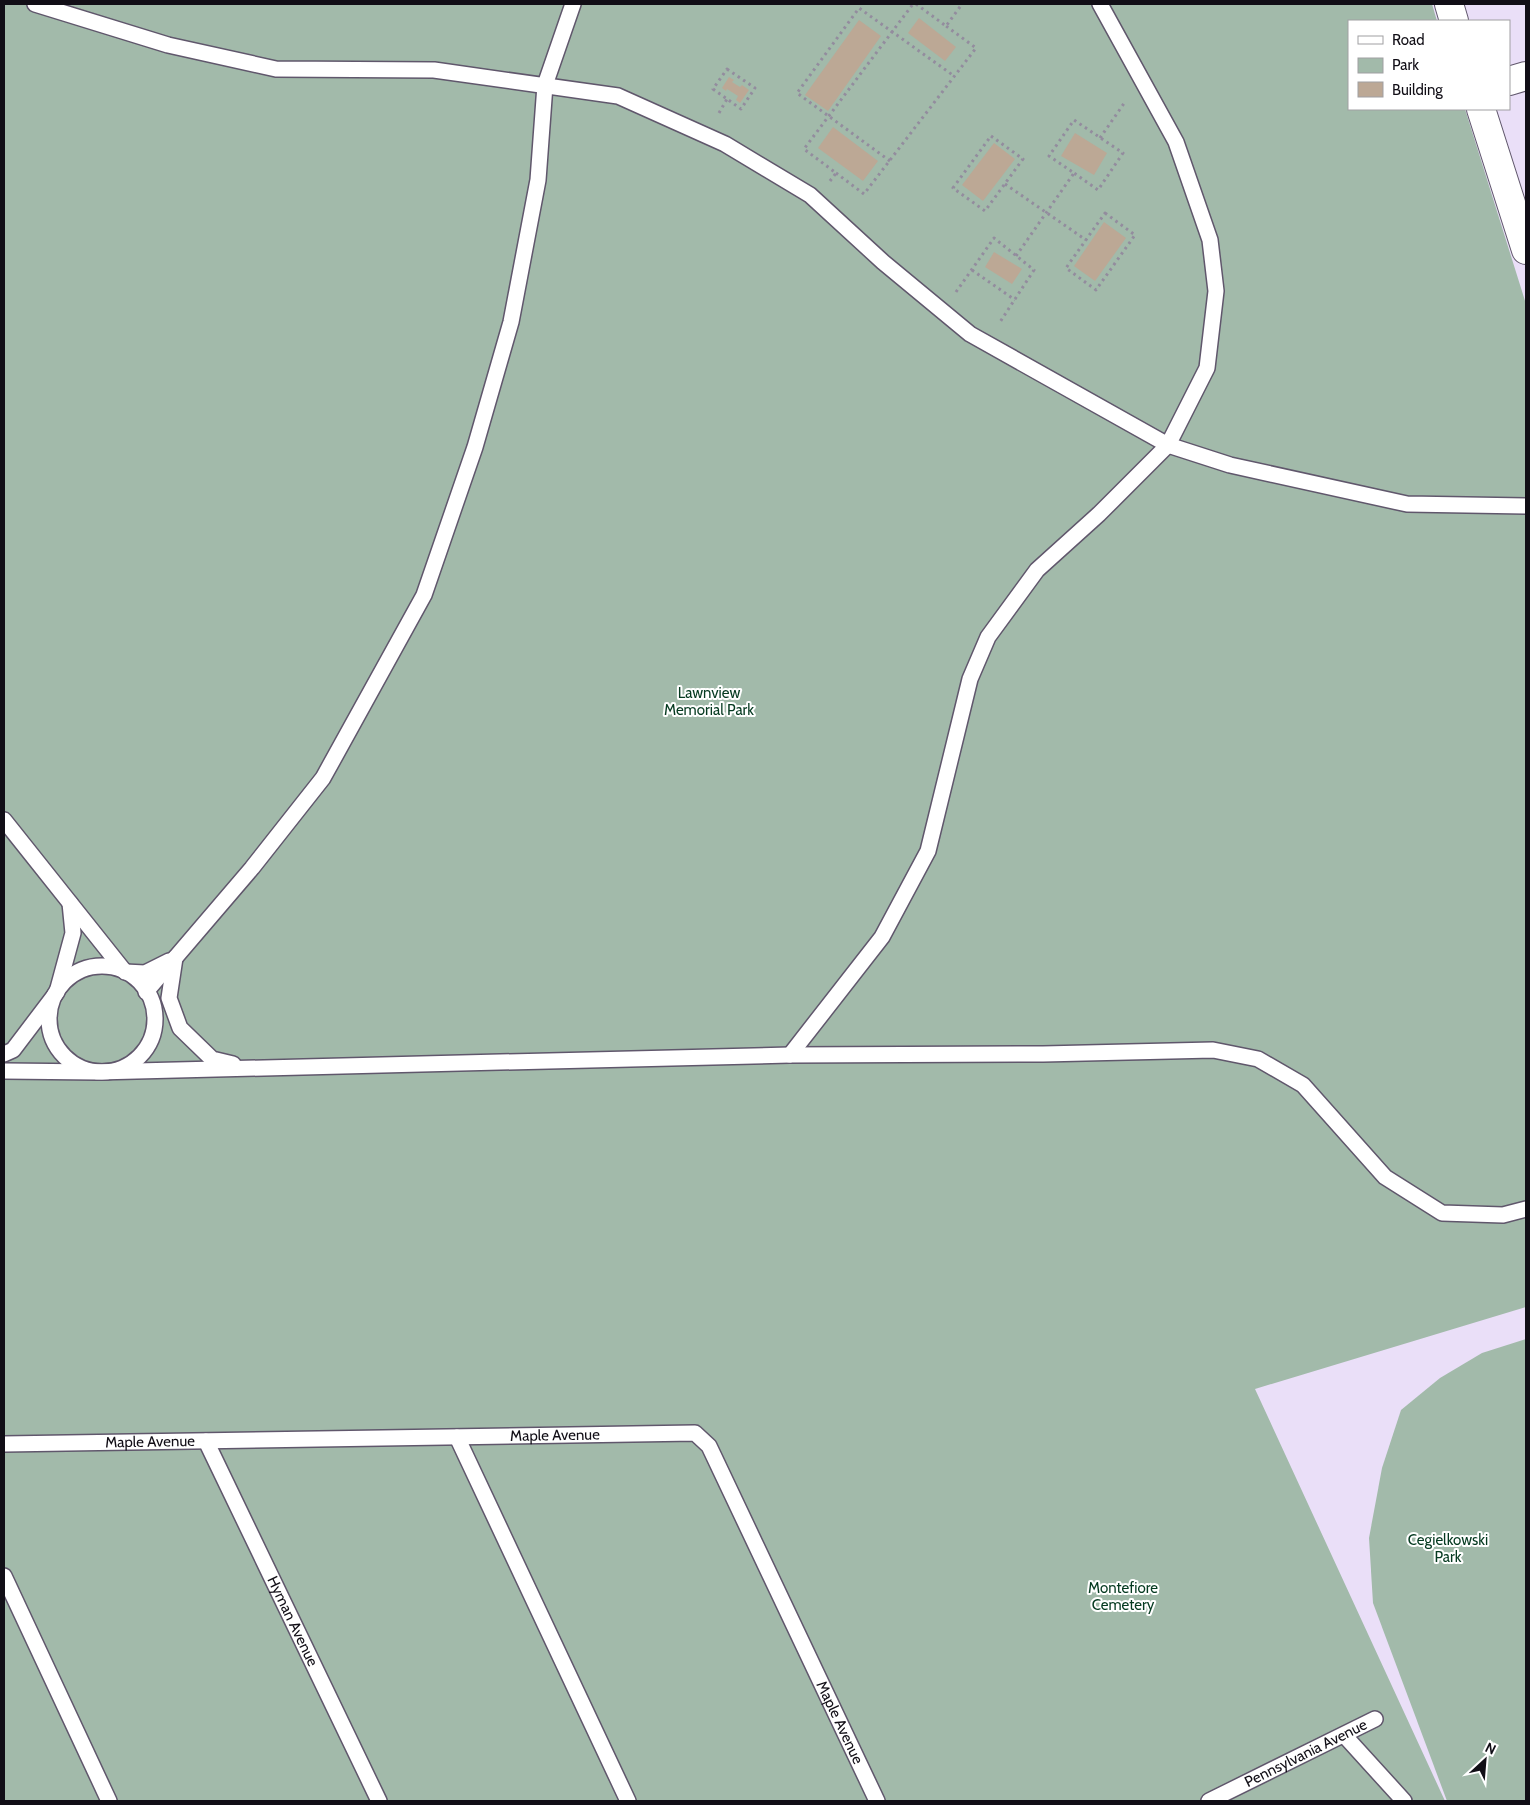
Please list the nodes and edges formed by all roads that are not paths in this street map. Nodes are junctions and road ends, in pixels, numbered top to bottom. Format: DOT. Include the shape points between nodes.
graph roads {
  1 [pos="35,4"];
  2 [pos="572,4"];
  3 [pos="1100,4"];
  4 [pos="1449,4"];
  5 [pos="1454,20"];
  6 [pos="1526,76"];
  7 [pos="1510,81"];
  8 [pos="545,85"];
  9 [pos="1481,110"];
  10 [pos="1526,250"];
  11 [pos="1168,445"];
  12 [pos="1526,506"];
  13 [pos="4,820"];
  14 [pos="70,903"];
  15 [pos="175,958"];
  16 [pos="125,972"];
  17 [pos="57,992"];
  18 [pos="146,992"];
  19 [pos="4,1054"];
  20 [pos="790,1055"];
  21 [pos="250,1069"];
  22 [pos="4,1071"];
  23 [pos="97,1072"];
  24 [pos="1526,1209"];
  25 [pos="457,1437"];
  26 [pos="206,1441"];
  27 [pos="4,1444"];
  28 [pos="4,1576"];
  29 [pos="1375,1720"];
  30 [pos="1344,1735"];
  31 [pos="109,1801"];
  32 [pos="379,1801"];
  33 [pos="628,1801"];
  34 [pos="877,1801"];
  35 [pos="1208,1801"];
  36 [pos="1404,1801"];
  1 -- 8 [label="lane" via="168,45 276,69 434,70"];
  2 -- 8 [label="lane"];
  3 -- 11 [label="lane" via="1176,142 1210,240 1216,291 1207,368"];
  4 -- 5 [label="street"];
  6 -- 7 [label="street"];
  8 -- 11 [label="lane" via="618,96 725,144 810,194 883,262 970,334"];
  8 -- 15 [label="lane" via="538,180 511,322 476,447 424,595 323,778"];
  9 -- 10 [label="street"];
  11 -- 12 [label="lane" via="1230,465 1407,504"];
  11 -- 20 [label="lane" via="1100,514 1037,570 988,637 970,678 928,851 882,937"];
  13 -- 14 [label="lane"];
  14 -- 16 [label="lane"];
  14 -- 17 [label="lane" via="73,933"];
  15 -- 16 [label="lane" via="145,973"];
  15 -- 18 [label="lane"];
  15 -- 21 [label="lane" via="169,998 180,1028 212,1059"];
  16 -- 17 [label="lane" via="107,967 91,968 76,973"];
  16 -- 18 [label="lane"];
  17 -- 19 [label="lane" via="13,1050"];
  17 -- 23 [label="lane" via="49,1012 54,1044 64,1057 79,1067"];
  18 -- 23 [label="lane" via="155,1016 153,1034 145,1050 132,1063 115,1071"];
  20 -- 21 [label="lane"];
  20 -- 24 [label="lane" via="1213,1050 1258,1059 1303,1085 1385,1178 1442,1213 1503,1215"];
  21 -- 23 [label="lane"];
  22 -- 23 [label="lane"];
  25 -- 26 [label="lane, Maple Avenue"];
  25 -- 33 [label="lane"];
  25 -- 34 [label="lane, Maple Avenue" via="695,1433 709,1446"];
  26 -- 27 [label="lane, Maple Avenue"];
  26 -- 32 [label="lane, Hyman Avenue"];
  28 -- 31 [label="lane"];
  29 -- 30 [label="lane, Pennsylvania Avenue"];
  30 -- 35 [label="lane, Pennsylvania Avenue"];
  30 -- 36 [label="lane"];
}
